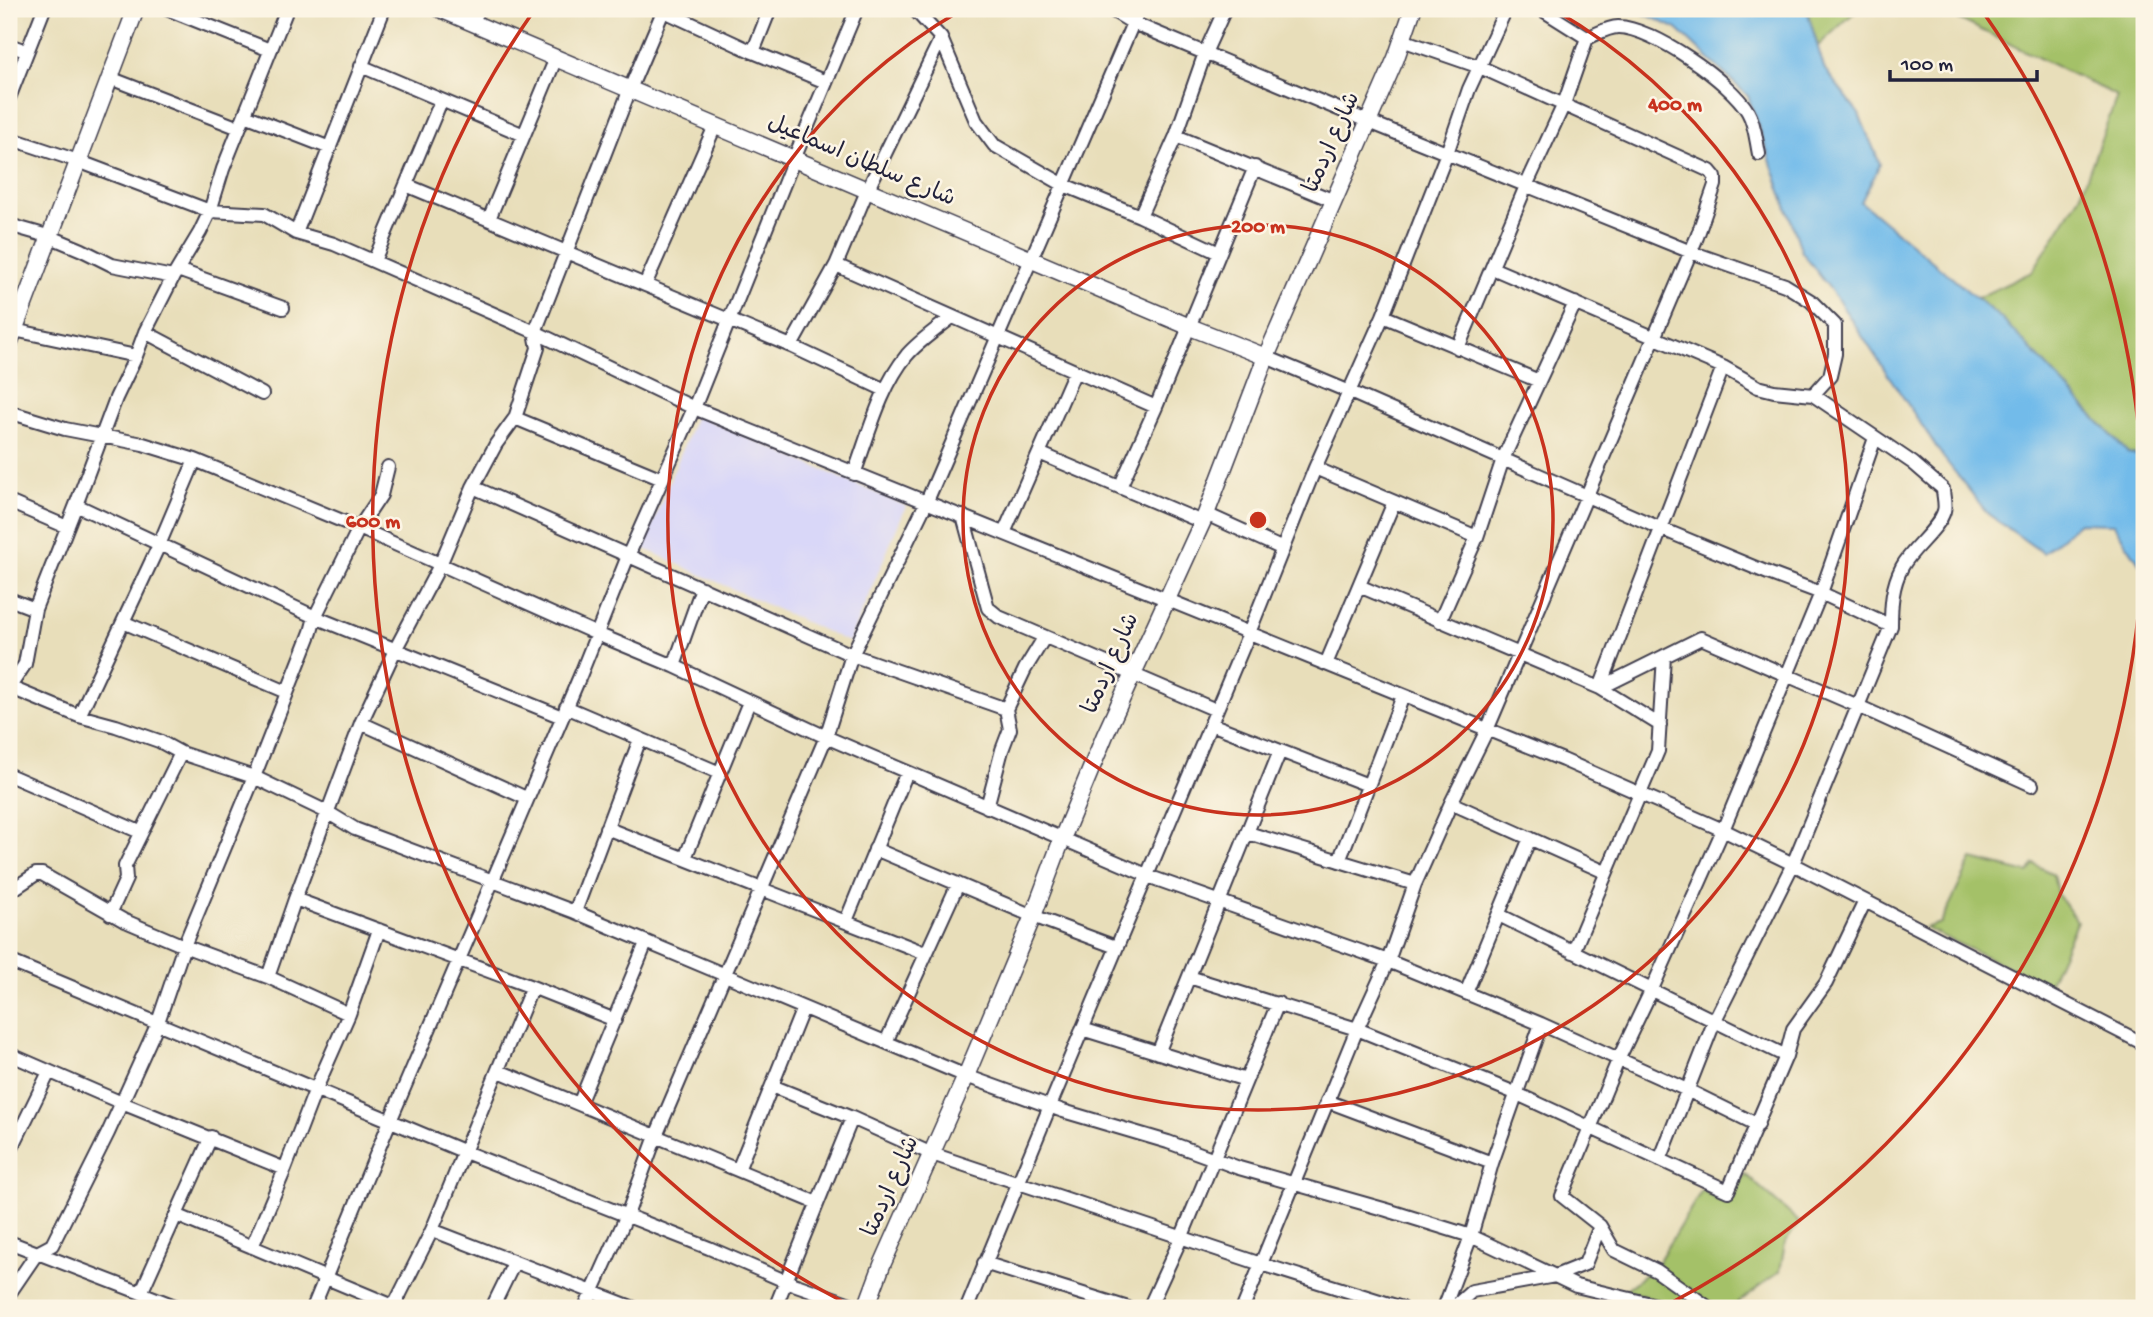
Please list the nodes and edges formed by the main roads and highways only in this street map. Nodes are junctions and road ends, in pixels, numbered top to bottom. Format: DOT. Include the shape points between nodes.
graph roads {
  1 [pos="136,9"];
  2 [pos="440,9"];
  3 [pos="1413,9"];
  4 [pos="476,15"];
  5 [pos="11,337"];
  6 [pos="1266,357"];
  7 [pos="864,1308"];
  1 -- 5 [label="main road"];
  2 -- 4 [label="main road, شارع سلطان اسماعيل"];
  3 -- 6 [label="main road, شارع اردمتا"];
  4 -- 6 [label="main road, شارع سلطان اسماعيل" via="556,58"];
  6 -- 7 [label="main road, شارع اردمتا" via="1204,518 1132,675"];
}
